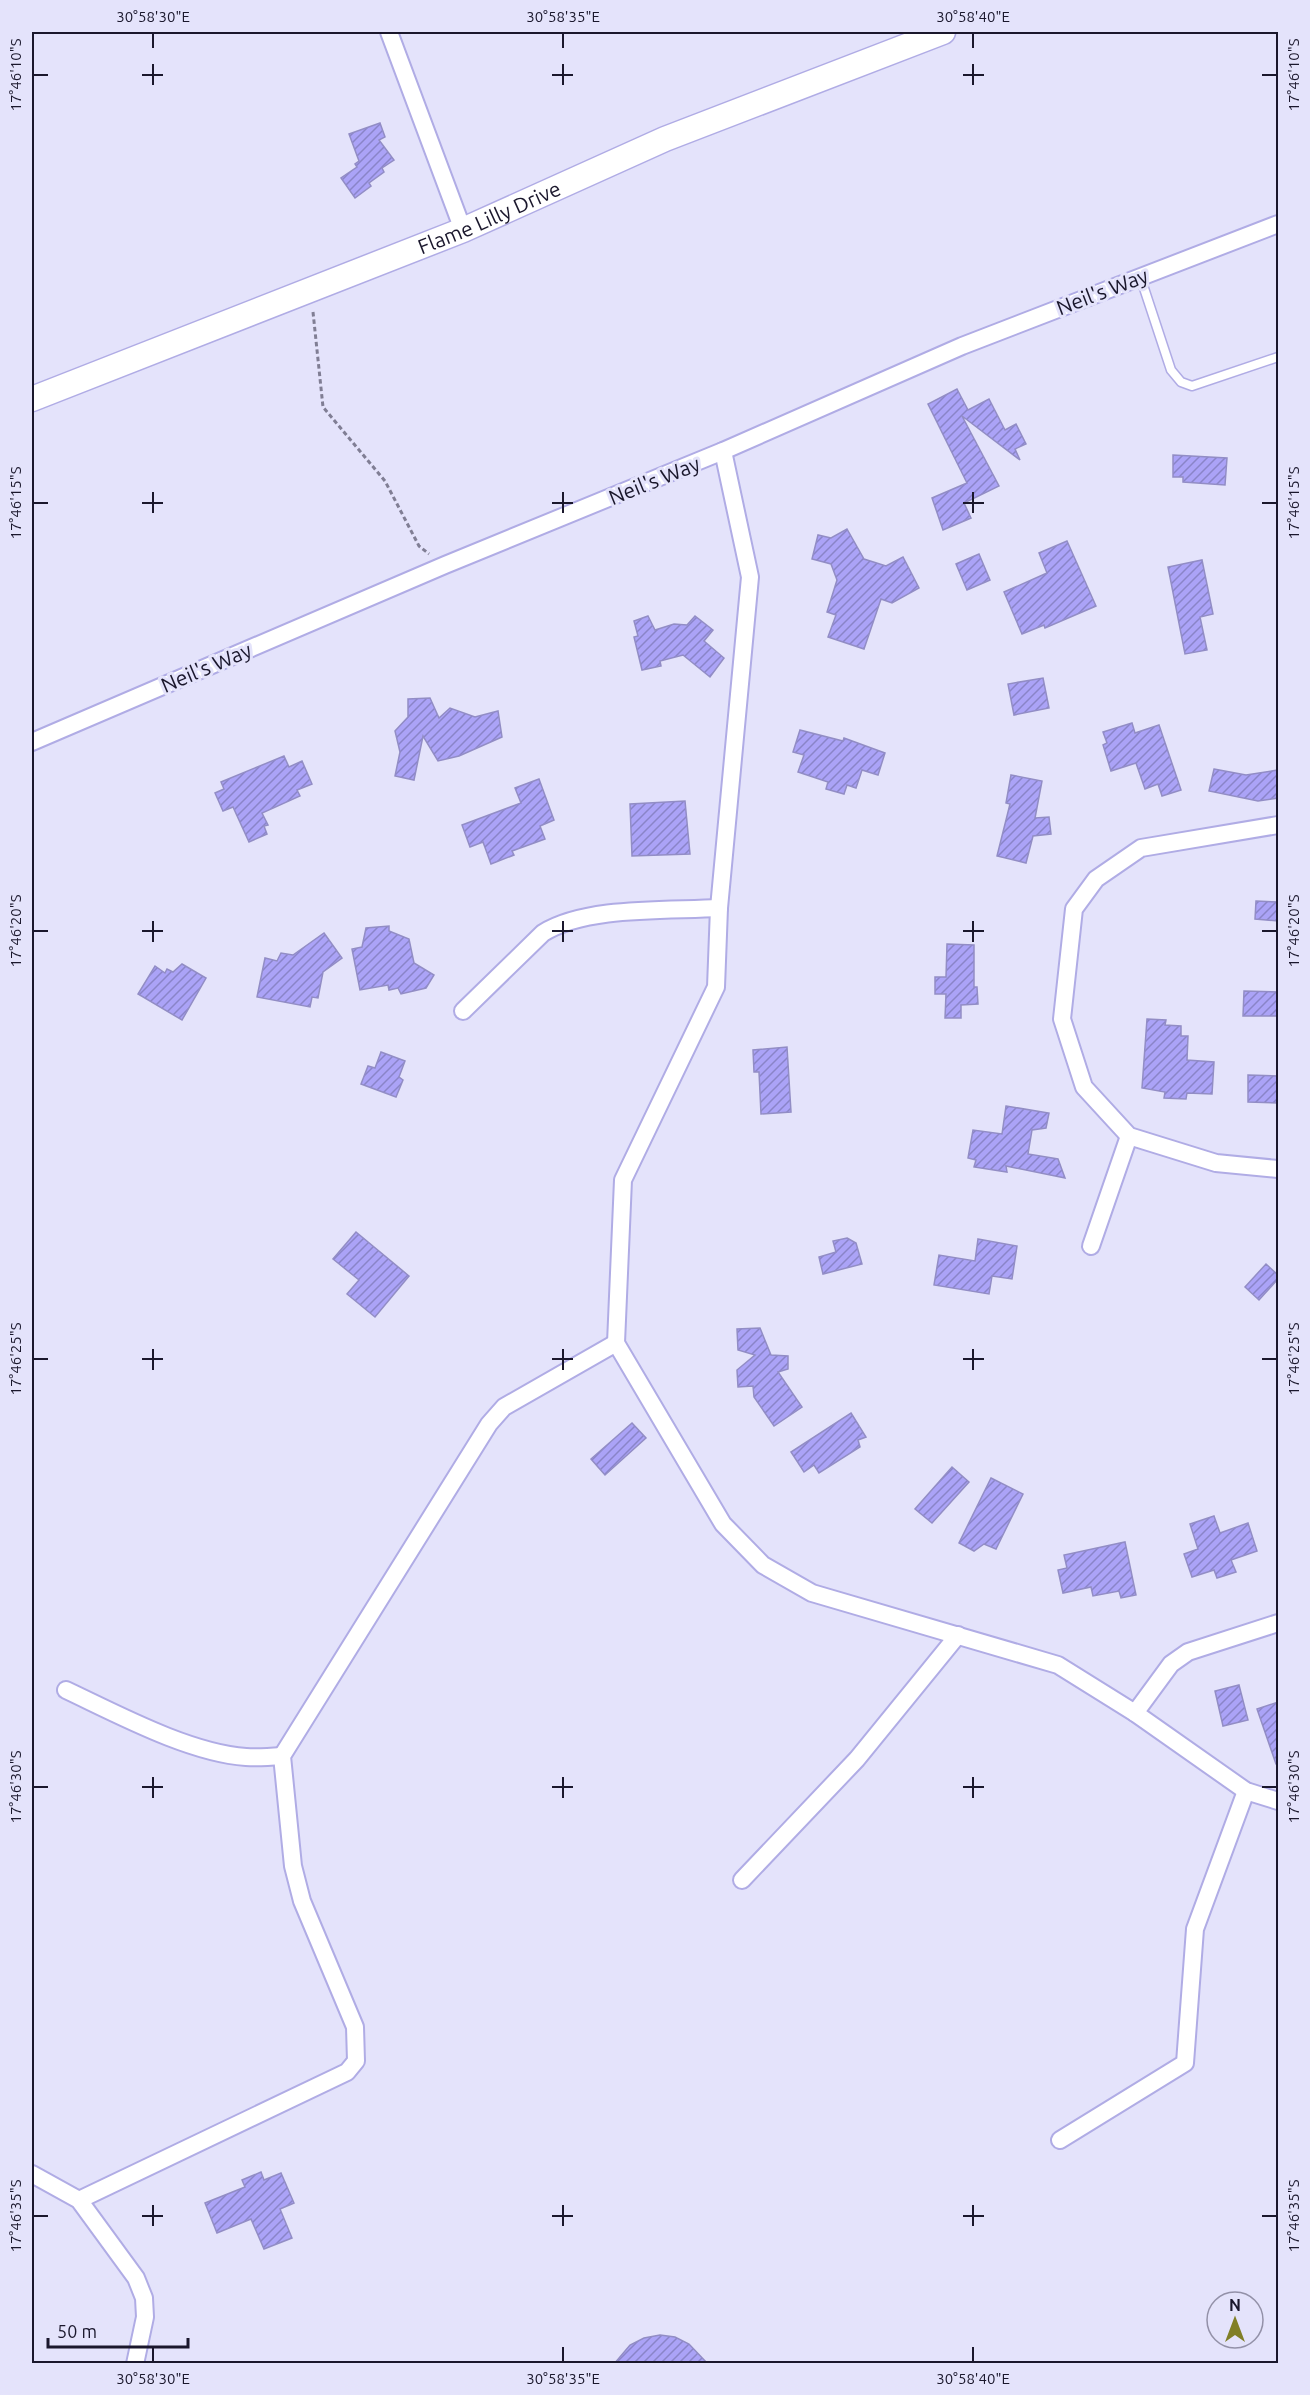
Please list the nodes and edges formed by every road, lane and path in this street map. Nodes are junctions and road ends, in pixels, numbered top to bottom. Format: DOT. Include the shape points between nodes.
graph roads {
  1 [pos="389,32"];
  2 [pos="943,32"];
  3 [pos="1278,224"];
  4 [pos="463,230"];
  5 [pos="1140,276"];
  6 [pos="310,288"];
  7 [pos="1278,357"];
  8 [pos="32,399"];
  9 [pos="723,451"];
  10 [pos="445,565"];
  11 [pos="32,742"];
  12 [pos="1278,825"];
  13 [pos="719,908"];
  14 [pos="463,1011"];
  15 [pos="1129,1136"];
  16 [pos="1278,1169"];
  17 [pos="1091,1246"];
  18 [pos="616,1343"];
  19 [pos="1278,1623"];
  20 [pos="958,1635"];
  21 [pos="66,1690"];
  22 [pos="1135,1713"];
  23 [pos="282,1756"];
  24 [pos="1246,1791"];
  25 [pos="1278,1801"];
  26 [pos="742,1880"];
  27 [pos="1060,2140"];
  28 [pos="32,2174"];
  29 [pos="79,2200"];
  30 [pos="135,2364"];
  1 -- 4 [label="street"];
  2 -- 4 [label="street, Flame Lilly Drive" via="664,139"];
  3 -- 5 [label="street, Neil's Way"];
  4 -- 6 [label="street, Flame Lilly Drive"];
  5 -- 7 [label="lane" via="1172,370 1181,382 1192,386"];
  5 -- 9 [label="street, Neil's Way" via="962,346"];
  6 -- 8 [label="street, Flame Lilly Drive"];
  6 -- 10 [label="path" via="323,407 385,482 418,546"];
  9 -- 10 [label="street, Neil's Way"];
  9 -- 13 [label="street" via="750,577"];
  10 -- 11 [label="street, Neil's Way"];
  12 -- 15 [label="street" via="1141,848 1095,879 1074,909 1062,1019 1084,1087"];
  13 -- 14 [label="street" via="598,915 558,924 543,933"];
  13 -- 18 [label="street" via="716,987 623,1180"];
  15 -- 16 [label="street" via="1216,1163"];
  15 -- 17 [label="street"];
  18 -- 20 [label="street" via="723,1524 763,1565 812,1593"];
  18 -- 23 [label="street" via="504,1407 489,1424"];
  19 -- 22 [label="street" via="1188,1652 1171,1664"];
  20 -- 22 [label="street" via="1058,1665"];
  20 -- 26 [label="street" via="857,1759"];
  21 -- 23 [label="street" via="201,1748 244,1757"];
  22 -- 24 [label="street"];
  23 -- 29 [label="street" via="295,1875 302,1901 355,2027 356,2061 347,2072"];
  24 -- 25 [label="street"];
  24 -- 27 [label="street" via="1195,1929 1185,2063"];
  28 -- 29 [label="street"];
  29 -- 30 [label="street" via="136,2278 144,2298 145,2317"];
}
